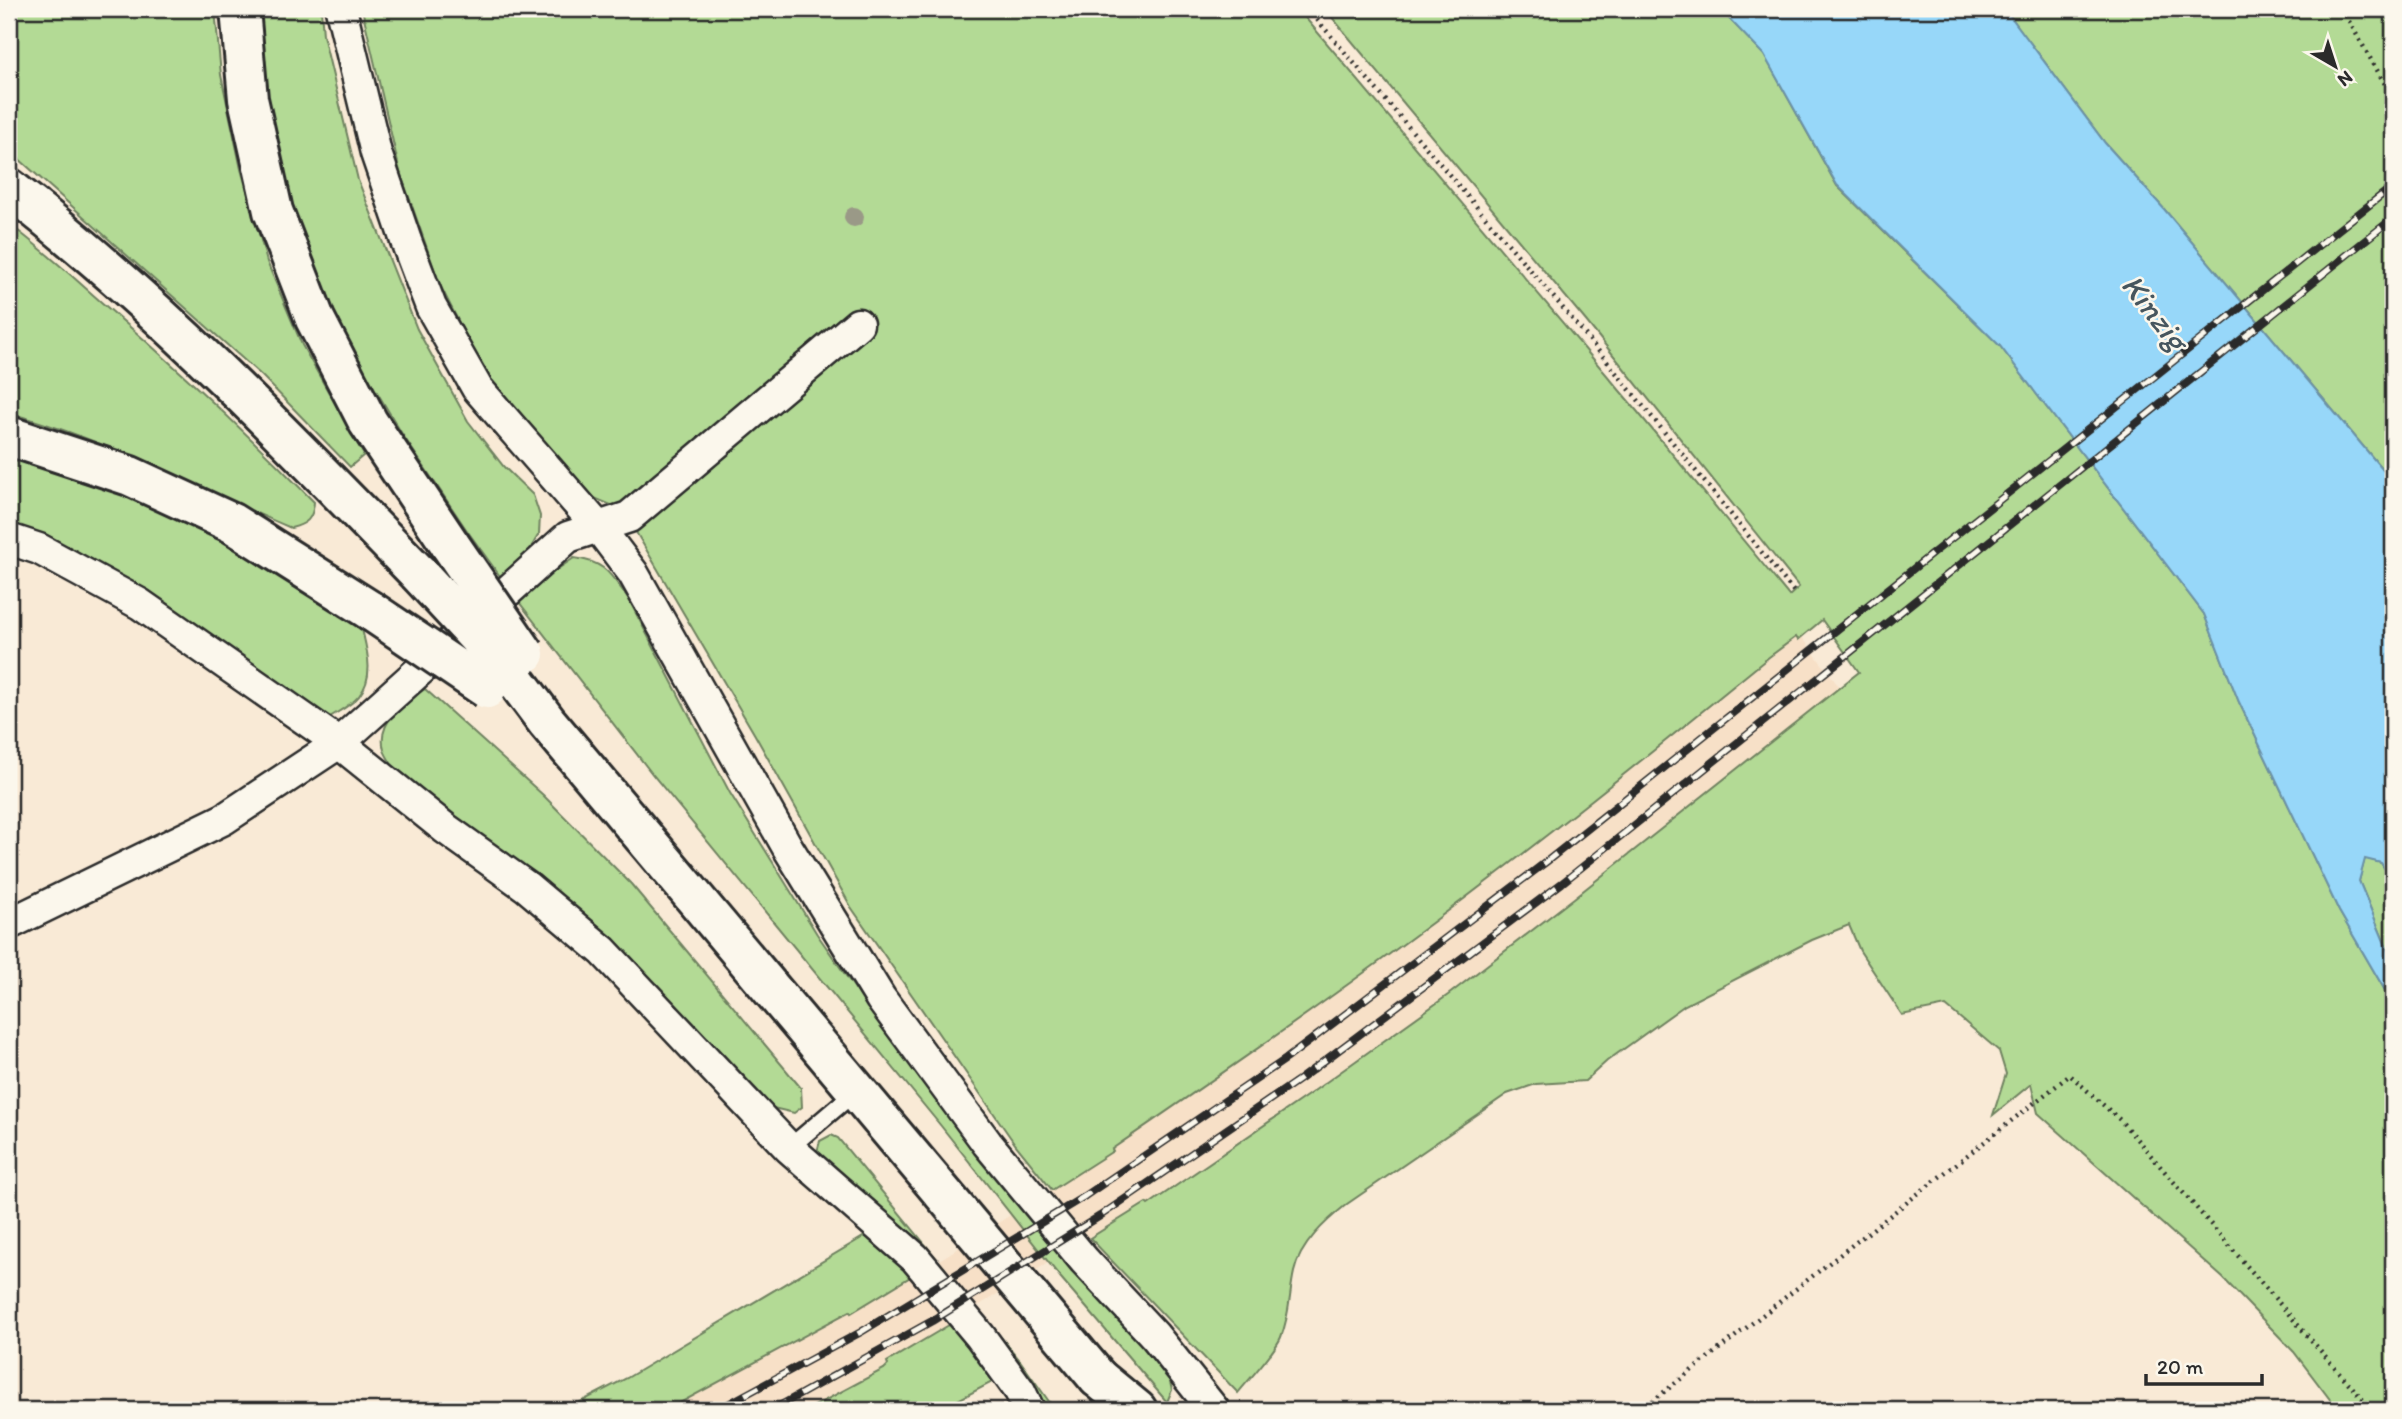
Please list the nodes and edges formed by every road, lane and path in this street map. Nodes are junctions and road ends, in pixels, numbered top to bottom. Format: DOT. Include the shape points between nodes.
graph roads {
  1 [pos="240,9"];
  2 [pos="341,9"];
  3 [pos="1308,9"];
  4 [pos="2342,9"];
  5 [pos="2393,98"];
  6 [pos="9,188"];
  7 [pos="858,324"];
  8 [pos="9,436"];
  9 [pos="599,528"];
  10 [pos="9,539"];
  11 [pos="1794,592"];
  12 [pos="507,671"];
  13 [pos="339,743"];
  14 [pos="9,924"];
  15 [pos="856,1091"];
  16 [pos="789,1148"];
  17 [pos="1102,1394"];
  18 [pos="1029,1410"];
  19 [pos="1137,1410"];
  20 [pos="1214,1410"];
  21 [pos="1641,1410"];
  22 [pos="2372,1410"];
  1 -- 12 [label="main road, bridge" via="248,99 272,211 315,319 368,422 451,546"];
  2 -- 9 [label="street" via="376,153 431,307 477,388"];
  3 -- 11 [label="path" via="1579,327"];
  4 -- 5 [label="path"];
  6 -- 12 [label="main road, bridge" via="246,397"];
  7 -- 9 [label="street" via="629,517"];
  8 -- 12 [label="main road, bridge" via="130,476 232,523 371,611"];
  9 -- 13 [label="street" via="568,537"];
  9 -- 20 [label="street" via="633,573 788,848 881,999 987,1143 1084,1260 1155,1335"];
  10 -- 13 [label="street" via="38,549 140,604"];
  12 -- 15 [label="main road"];
  13 -- 14 [label="street" via="224,819"];
  13 -- 16 [label="street" via="603,951"];
  15 -- 16 [label="lane"];
  15 -- 17 [label="main road"];
  16 -- 18 [label="street" via="915,1258 980,1336"];
  17 -- 19 [label="main road"];
  21 -- 22 [label="path" via="2070,1075 2120,1120"];
}
